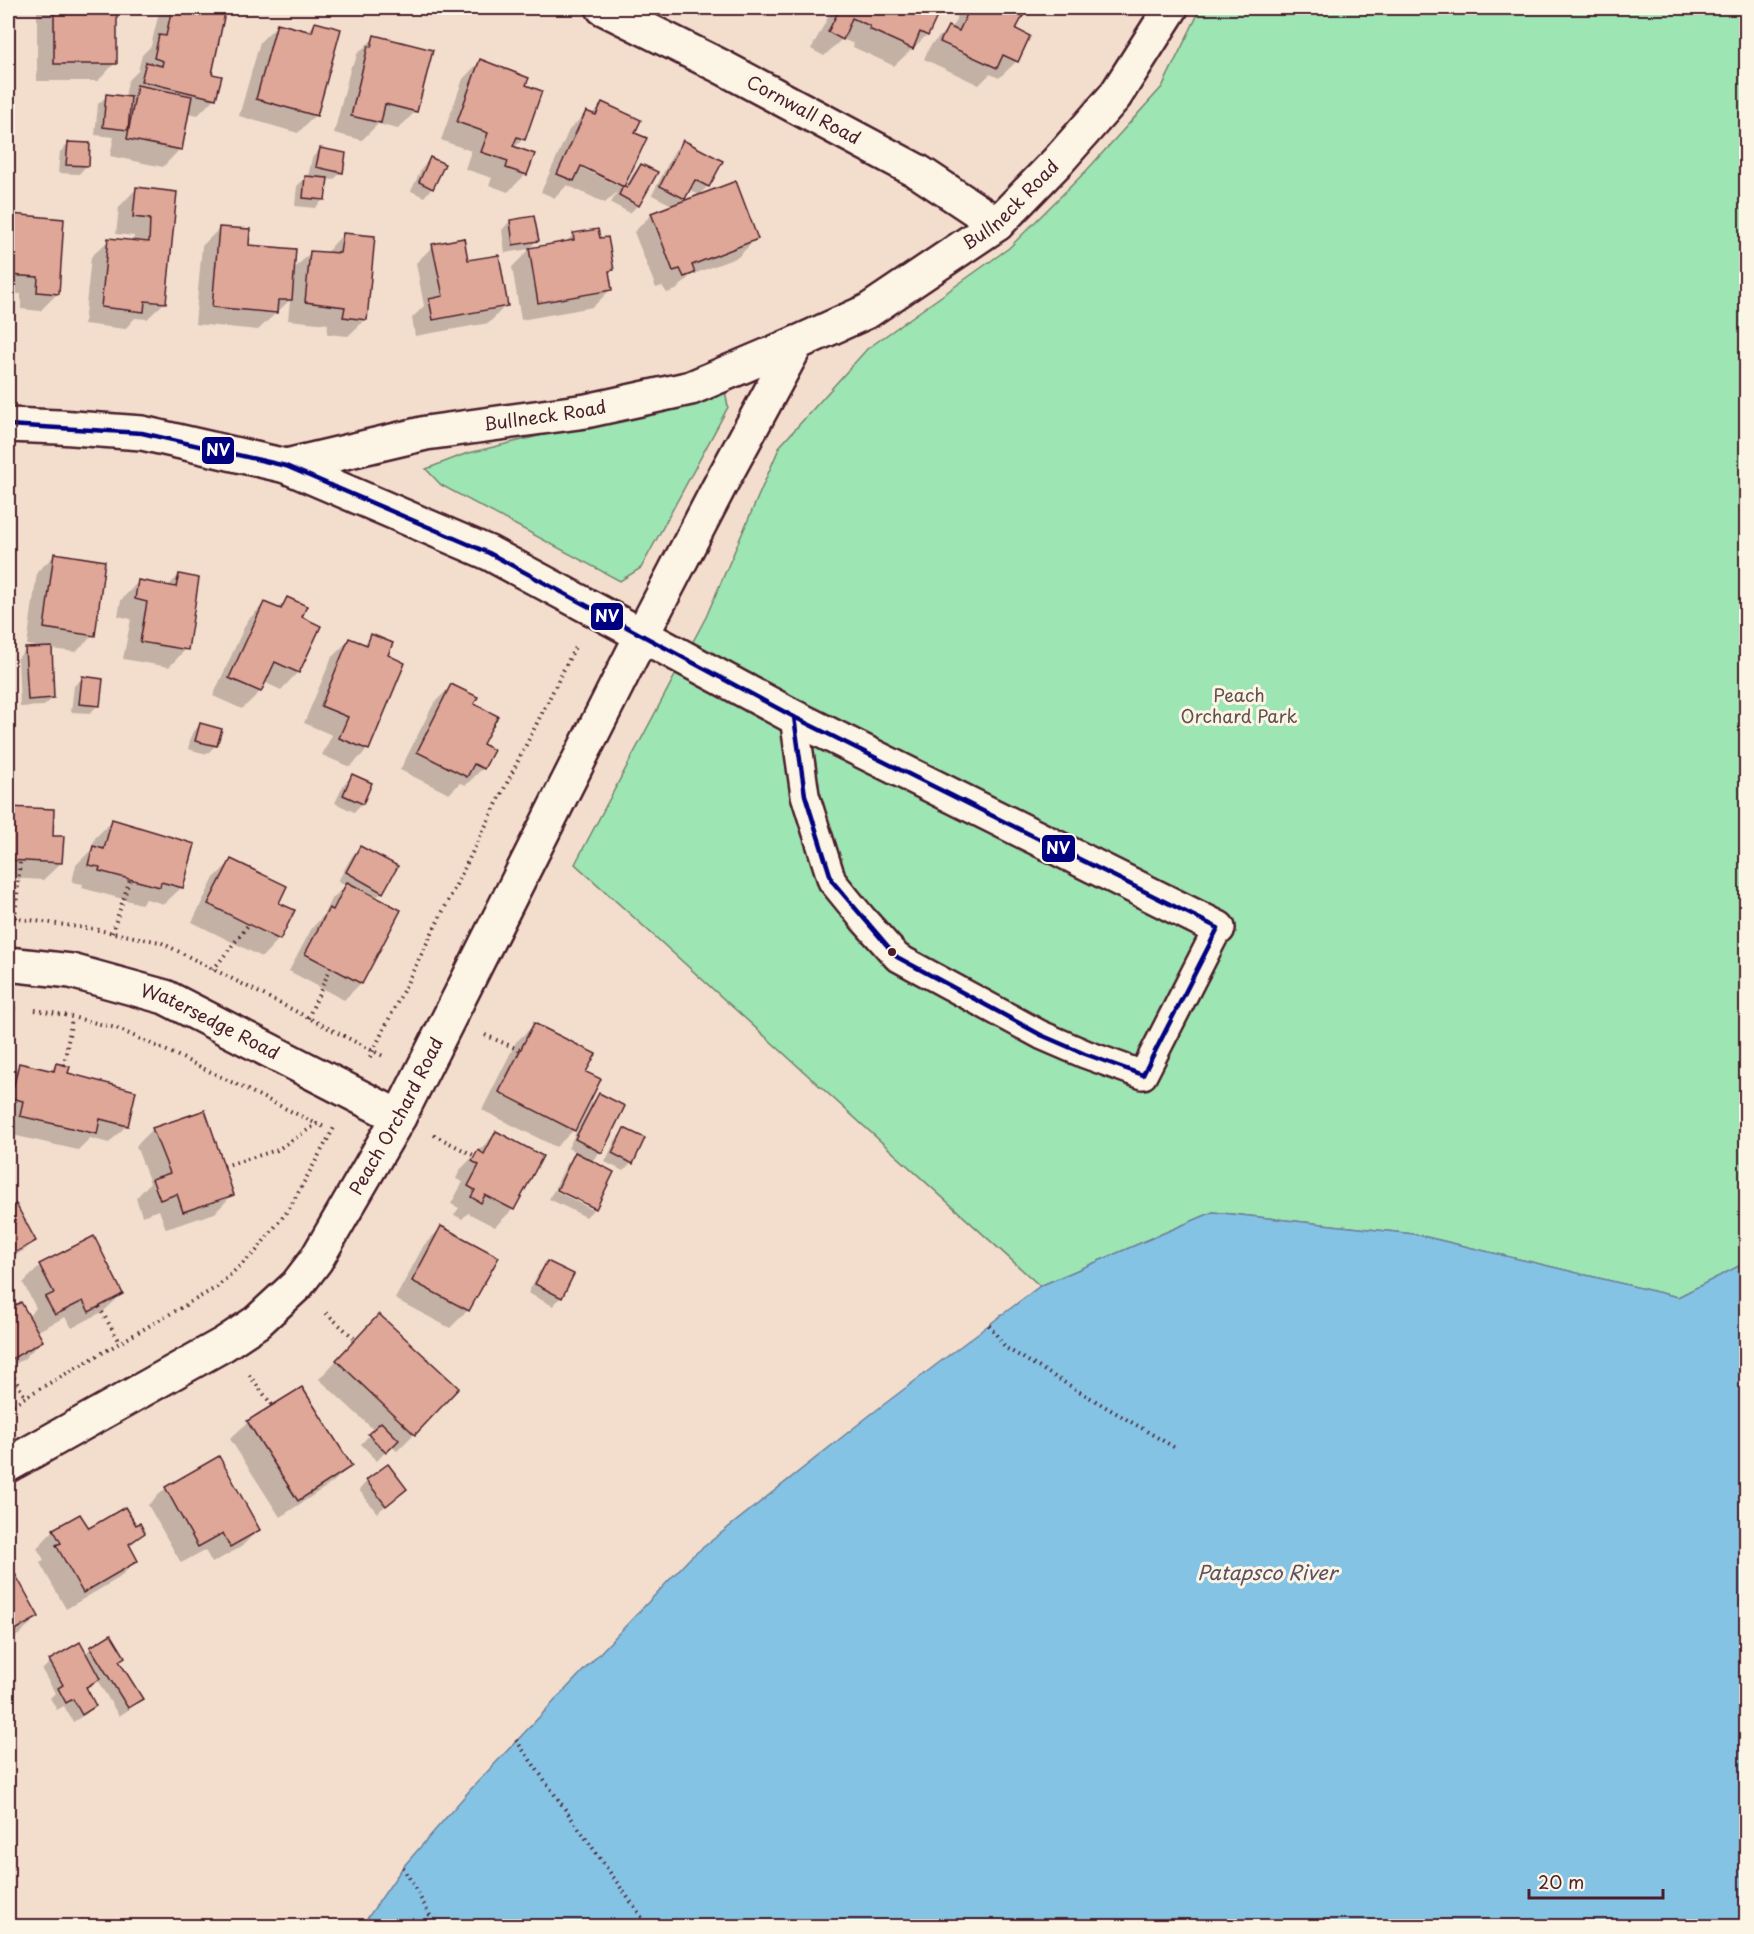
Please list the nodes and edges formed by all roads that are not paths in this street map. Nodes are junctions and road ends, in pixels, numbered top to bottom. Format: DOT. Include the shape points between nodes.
graph roads {
  1 [pos="603,8"];
  2 [pos="1171,8"];
  3 [pos="997,224"];
  4 [pos="797,343"];
  5 [pos="8,425"];
  6 [pos="286,466"];
  7 [pos="642,635"];
  8 [pos="794,717"];
  9 [pos="1218,927"];
  10 [pos="8,964"];
  11 [pos="399,1117"];
  12 [pos="8,1465"];
  1 -- 3 [label="street, Cornwall Road" via="920,172"];
  2 -- 3 [label="street, Bullneck Road" via="1115,96"];
  3 -- 4 [label="street, Bullneck Road" via="868,311"];
  4 -- 6 [label="street, Bullneck Road" via="691,388 586,411 426,433"];
  4 -- 7 [label="street"];
  5 -- 6 [label="street" via="142,433"];
  6 -- 7 [label="street" via="489,554"];
  7 -- 8 [label="street"];
  7 -- 11 [label="street, Peach Orchard Road"];
  8 -- 9 [label="street"];
  8 -- 9 [label="lane" via="805,795 832,881 897,957 1041,1035 1143,1075"];
  10 -- 11 [label="street, Watersedge Road" via="71,971 165,997"];
  11 -- 12 [label="street, Peach Orchard Road" via="316,1260 297,1285 265,1315 225,1344"];
}
